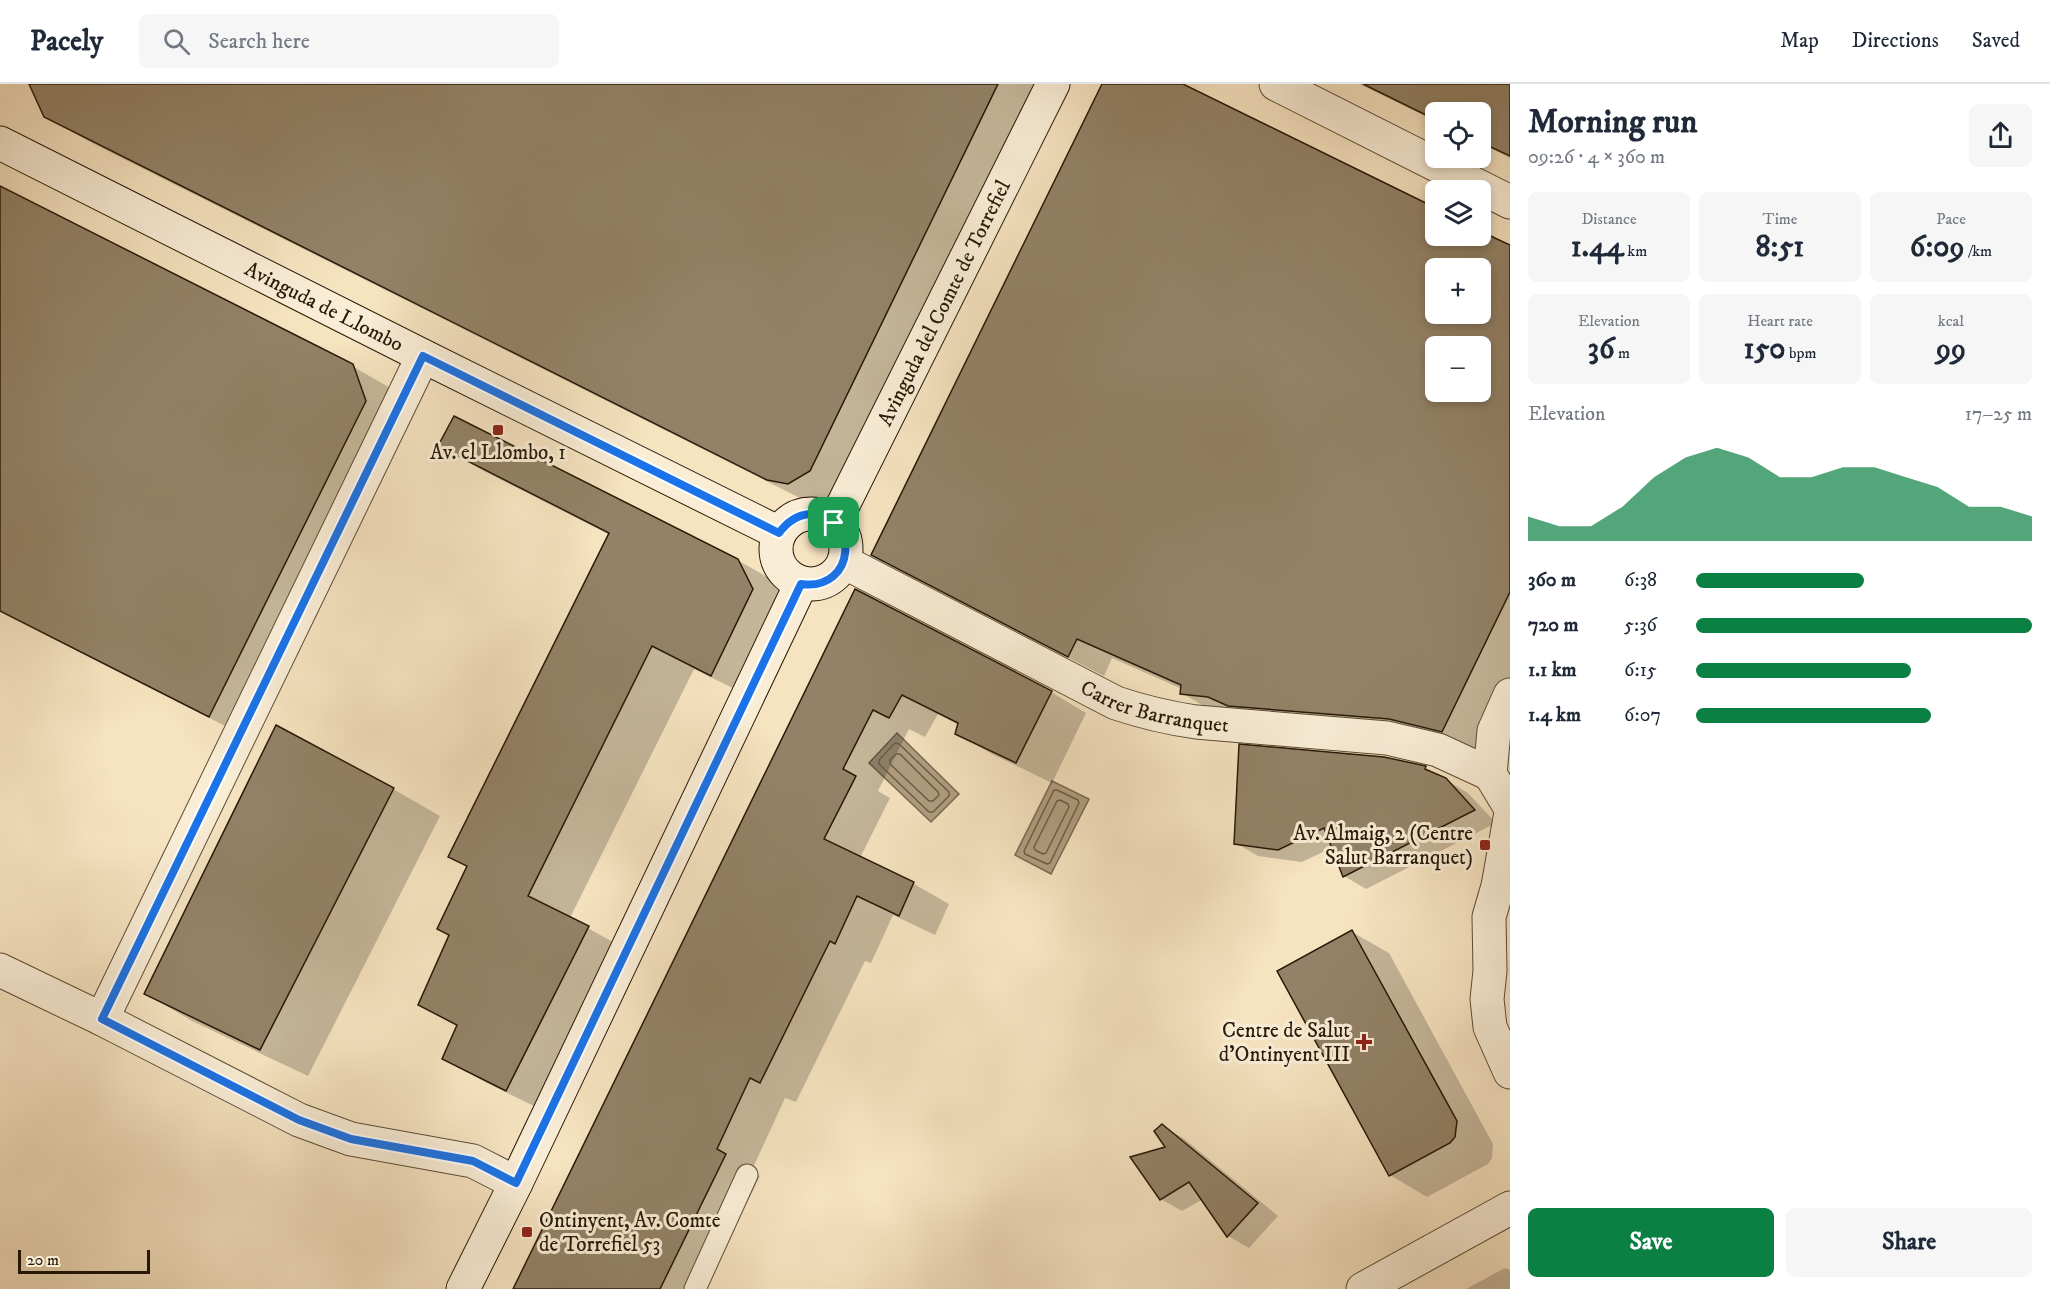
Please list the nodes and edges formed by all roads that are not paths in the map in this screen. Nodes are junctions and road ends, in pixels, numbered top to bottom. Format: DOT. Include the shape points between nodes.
graph roads {
  1 [pos="1053,84"];
  2 [pos="1276,84"];
  3 [pos="0,143"];
  4 [pos="1510,202"];
  5 [pos="423,356"];
  6 [pos="834,523"];
  7 [pos="779,533"];
  8 [pos="844,562"];
  9 [pos="801,584"];
  10 [pos="1510,695"];
  11 [pos="1490,774"];
  12 [pos="1510,807"];
  13 [pos="1510,818"];
  14 [pos="1500,963"];
  15 [pos="0,970"];
  16 [pos="102,1019"];
  17 [pos="1510,1072"];
  18 [pos="747,1175"];
  19 [pos="516,1183"];
  20 [pos="1510,1208"];
  21 [pos="463,1289"];
  22 [pos="695,1289"];
  23 [pos="1363,1289"];
  1 -- 6 [label="street, Avinguda del Comte de Torrefiel"];
  2 -- 4 [label="street"];
  3 -- 5 [label="street, Avinguda de Llombo"];
  5 -- 7 [label="street, Avinguda de Llombo"];
  5 -- 16 [label="street"];
  6 -- 7 [label="street" via="815,514 804,515 785,524"];
  6 -- 8 [label="street" via="845,542"];
  7 -- 9 [label="street" via="778,564"];
  8 -- 9 [label="street" via="822,583"];
  8 -- 11 [label="street, Carrer Barranquet" via="1116,702 1143,712 1196,722 1387,738 1438,750"];
  9 -- 19 [label="street"];
  10 -- 11 [label="street" via="1494,731"];
  11 -- 12 [label="street"];
  13 -- 14 [label="street" via="1489,917"];
  14 -- 17 [label="street" via="1487,999 1490,1027"];
  15 -- 16 [label="street"];
  16 -- 19 [label="street" via="299,1120 351,1139 473,1161"];
  18 -- 22 [label="lane"];
  19 -- 21 [label="street"];
  20 -- 23 [label="street"];
}
